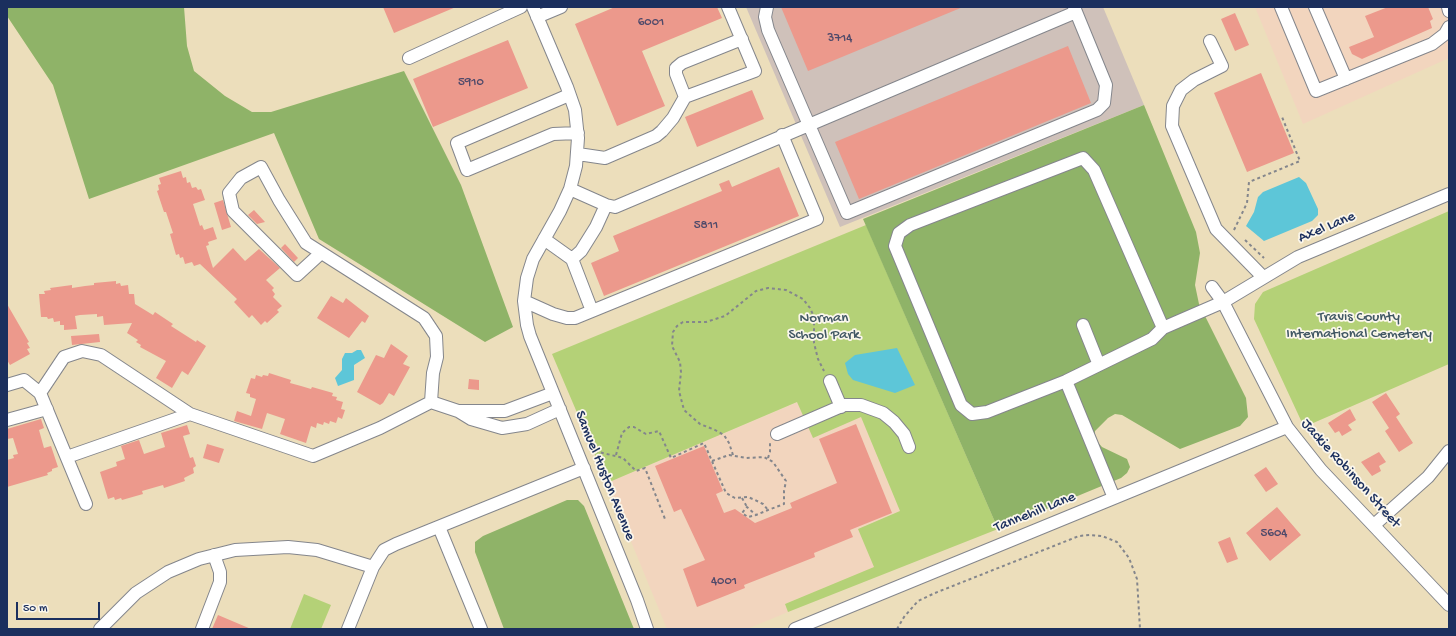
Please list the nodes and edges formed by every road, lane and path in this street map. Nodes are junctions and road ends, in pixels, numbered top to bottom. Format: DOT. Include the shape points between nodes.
graph roads {
  1 [pos="521,7"];
  2 [pos="561,7"];
  3 [pos="728,7"];
  4 [pos="767,7"];
  5 [pos="1281,7"];
  6 [pos="1315,7"];
  7 [pos="1448,7"];
  8 [pos="1075,10"];
  9 [pos="1449,11"];
  10 [pos="535,12"];
  11 [pos="1449,27"];
  12 [pos="742,39"];
  13 [pos="1210,41"];
  14 [pos="409,58"];
  15 [pos="1346,79"];
  16 [pos="569,95"];
  17 [pos="685,97"];
  18 [pos="1282,117"];
  19 [pos="808,124"];
  20 [pos="578,132"];
  21 [pos="782,135"];
  22 [pos="578,154"];
  23 [pos="570,189"];
  24 [pos="1449,194"];
  25 [pos="606,206"];
  26 [pos="1239,235"];
  27 [pos="544,239"];
  28 [pos="1244,240"];
  29 [pos="321,253"];
  30 [pos="1264,258"];
  31 [pos="572,259"];
  32 [pos="1263,277"];
  33 [pos="1212,287"];
  34 [pos="524,301"];
  35 [pos="1223,302"];
  36 [pos="592,311"];
  37 [pos="1083,325"];
  38 [pos="1163,328"];
  39 [pos="1099,365"];
  40 [pos="830,380"];
  41 [pos="1066,381"];
  42 [pos="7,385"];
  43 [pos="40,393"];
  44 [pos="553,393"];
  45 [pos="431,402"];
  46 [pos="841,407"];
  47 [pos="47,409"];
  48 [pos="560,410"];
  49 [pos="458,411"];
  50 [pos="190,414"];
  51 [pos="7,420"];
  52 [pos="1287,427"];
  53 [pos="777,434"];
  54 [pos="909,447"];
  55 [pos="595,451"];
  56 [pos="1449,451"];
  57 [pos="616,455"];
  58 [pos="733,455"];
  59 [pos="67,457"];
  60 [pos="712,461"];
  61 [pos="584,468"];
  62 [pos="742,498"];
  63 [pos="1114,498"];
  64 [pos="86,504"];
  65 [pos="747,507"];
  66 [pos="768,510"];
  67 [pos="756,515"];
  68 [pos="665,519"];
  69 [pos="1374,525"];
  70 [pos="439,527"];
  71 [pos="214,555"];
  72 [pos="374,567"];
  73 [pos="1449,605"];
  74 [pos="100,629"];
  75 [pos="202,629"];
  76 [pos="348,629"];
  77 [pos="480,629"];
  78 [pos="647,629"];
  79 [pos="795,629"];
  80 [pos="897,629"];
  81 [pos="1140,629"];
  1 -- 14 [label="street"];
  2 -- 10 [label="street"];
  3 -- 12 [label="street"];
  4 -- 19 [label="street" via="765,17 768,30"];
  5 -- 15 [label="street" via="1316,91"];
  6 -- 15 [label="street"];
  7 -- 9 [label="street"];
  8 -- 19 [label="street"];
  8 -- 19 [label="street" via="1106,85 1104,103 1090,113 847,213"];
  10 -- 16 [label="street, Samuel Huston Avenue"];
  11 -- 15 [label="street" via="1445,34 1432,44"];
  12 -- 17 [label="street" via="682,63 676,68"];
  12 -- 17 [label="street" via="755,71"];
  13 -- 32 [label="street" via="1222,66 1194,80 1181,90 1173,106 1172,126 1216,229"];
  16 -- 20 [label="street, Samuel Huston Avenue" via="575,110"];
  16 -- 20 [label="street" via="457,143 467,170 553,134"];
  17 -- 22 [label="street" via="673,118 656,136 604,158"];
  18 -- 26 [label="path" via="1300,161 1249,182 1247,203 1233,228"];
  19 -- 21 [label="street"];
  20 -- 22 [label="street, Samuel Huston Avenue"];
  21 -- 25 [label="street" via="615,207"];
  21 -- 36 [label="street" via="817,219"];
  22 -- 23 [label="street, Samuel Huston Avenue"];
  23 -- 25 [label="street"];
  23 -- 27 [label="street, Samuel Huston Avenue"];
  24 -- 32 [label="street, Axel Lane" via="1298,257"];
  25 -- 31 [label="street" via="596,227"];
  27 -- 31 [label="street"];
  27 -- 34 [label="street, Samuel Huston Avenue" via="529,271"];
  28 -- 30 [label="path"];
  29 -- 29 [label="street" via="306,243 261,167 241,178 229,193 233,211 297,275"];
  29 -- 45 [label="street" via="424,318 436,336 437,356"];
  31 -- 36 [label="street"];
  32 -- 35 [label="street, Axel Lane"];
  33 -- 35 [label="street, Jackie Robinson Street"];
  34 -- 36 [label="street" via="567,318 575,318"];
  34 -- 44 [label="street, Samuel Huston Avenue" via="530,336"];
  35 -- 38 [label="street, Axel Lane"];
  35 -- 52 [label="street, Jackie Robinson Street"];
  37 -- 39 [label="street"];
  38 -- 39 [label="street, Axel Lane" via="1152,338"];
  38 -- 41 [label="street, Axel Lane" via="1094,170 1083,158 910,225 899,232 895,246 961,405 972,414 986,412"];
  39 -- 41 [label="street, Axel Lane"];
  40 -- 46 [label="street"];
  40 -- 58 [label="path" via="818,359 814,343 814,317 810,308 803,299 786,290 768,288 756,291 725,316 706,322 683,322 676,326 672,346 680,362 679,391 684,410 700,424 724,435"];
  41 -- 63 [label="street"];
  42 -- 43 [label="street" via="24,380"];
  43 -- 47 [label="street"];
  43 -- 50 [label="street" via="64,357 82,352 101,355"];
  44 -- 48 [label="street, Samuel Huston Avenue"];
  44 -- 49 [label="street" via="505,411"];
  45 -- 49 [label="street"];
  45 -- 50 [label="street" via="380,428 313,456"];
  46 -- 53 [label="street"];
  46 -- 54 [label="street" via="861,405 883,413 904,434"];
  47 -- 51 [label="street"];
  47 -- 59 [label="street"];
  48 -- 49 [label="street" via="527,424 502,428 471,419"];
  48 -- 61 [label="street, Samuel Huston Avenue"];
  50 -- 59 [label="street"];
  52 -- 63 [label="street, Tannehill Lane"];
  52 -- 69 [label="street, Jackie Robinson Street" via="1321,470"];
  55 -- 57 [label="path"];
  56 -- 69 [label="street" via="1428,477"];
  57 -- 60 [label="path" via="622,433 634,427 646,434 659,431 671,458 704,443"];
  57 -- 68 [label="path" via="628,462 636,471 645,468"];
  58 -- 60 [label="path"];
  58 -- 66 [label="path" via="768,458 786,481 784,504"];
  59 -- 64 [label="street"];
  60 -- 62 [label="path" via="726,493 735,498"];
  61 -- 70 [label="street"];
  61 -- 78 [label="street, Samuel Huston Avenue" via="638,600"];
  62 -- 65 [label="path"];
  62 -- 66 [label="path" via="755,500"];
  63 -- 79 [label="street, Tannehill Lane"];
  65 -- 67 [label="path"];
  65 -- 67 [label="path" via="742,513 748,517"];
  66 -- 67 [label="path"];
  69 -- 73 [label="street, Jackie Robinson Street"];
  70 -- 72 [label="street" via="384,550"];
  70 -- 77 [label="street"];
  71 -- 72 [label="street" via="235,550 317,550"];
  71 -- 74 [label="street" via="168,572 136,594"];
  71 -- 75 [label="street" via="220,572 220,582"];
  72 -- 76 [label="street"];
  80 -- 81 [label="path" via="918,601 1079,536 1090,535 1102,536 1117,542 1129,558 1137,579"];
}
